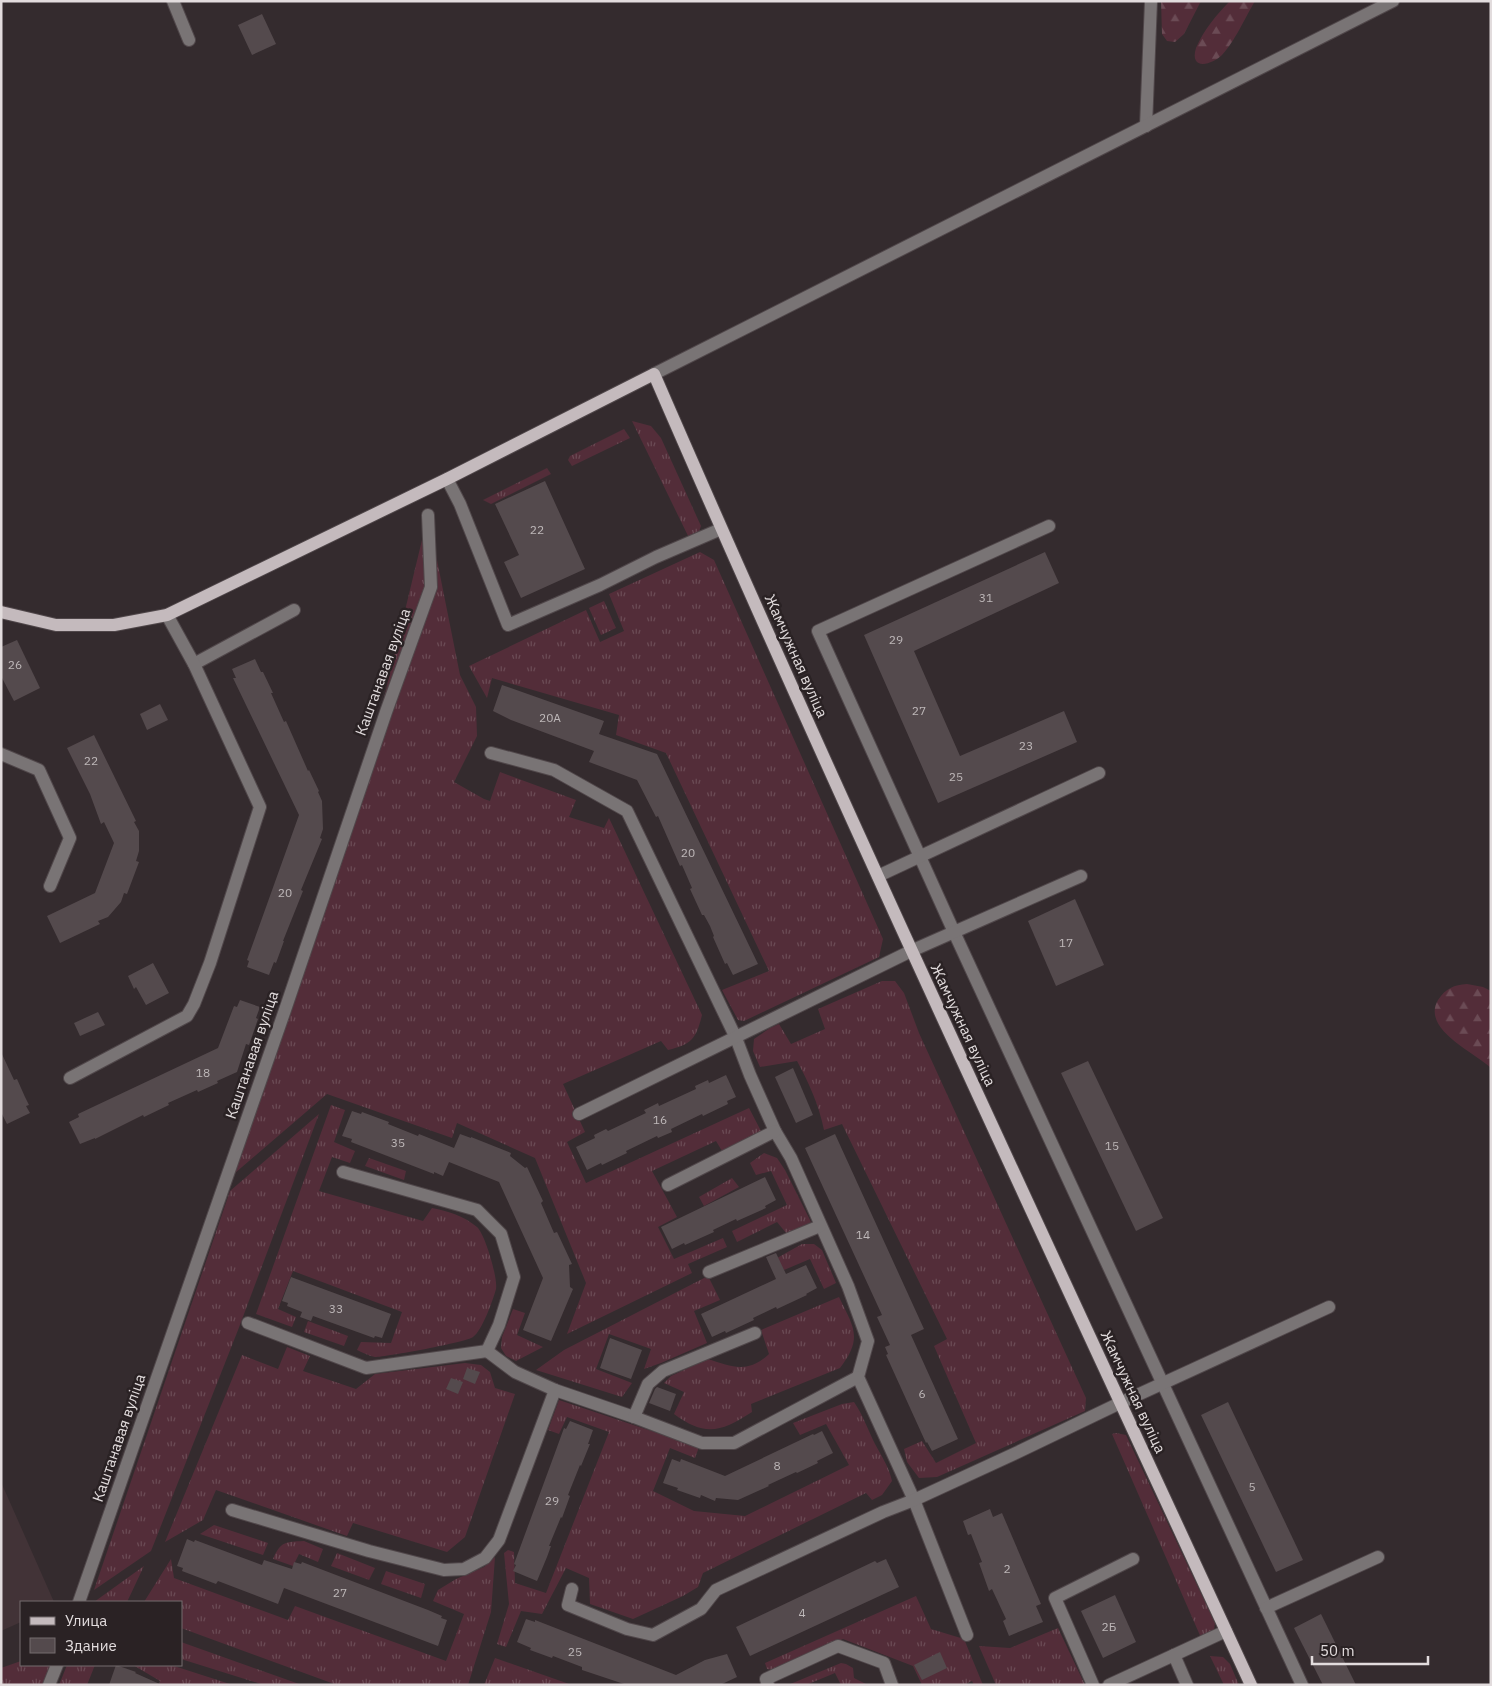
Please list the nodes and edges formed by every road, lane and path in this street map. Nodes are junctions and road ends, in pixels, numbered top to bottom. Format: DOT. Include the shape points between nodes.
graph roads {
  1 [pos="173,1"];
  2 [pos="1151,1"];
  3 [pos="1393,1"];
  4 [pos="189,40"];
  5 [pos="1146,126"];
  6 [pos="654,374"];
  7 [pos="447,479"];
  8 [pos="428,515"];
  9 [pos="1049,526"];
  10 [pos="721,529"];
  11 [pos="294,610"];
  12 [pos="1,612"];
  13 [pos="167,615"];
  14 [pos="194,664"];
  15 [pos="491,753"];
  16 [pos="1,754"];
  17 [pos="1099,773"];
  18 [pos="920,857"];
  19 [pos="878,876"];
  20 [pos="1080,876"];
  21 [pos="50,886"];
  22 [pos="954,932"];
  23 [pos="911,951"];
  24 [pos="736,1038"];
  25 [pos="70,1078"];
  26 [pos="580,1114"];
  27 [pos="775,1131"];
  28 [pos="343,1172"];
  29 [pos="668,1185"];
  30 [pos="820,1226"];
  31 [pos="709,1272"];
  32 [pos="1329,1307"];
  33 [pos="248,1322"];
  34 [pos="755,1333"];
  35 [pos="487,1351"];
  36 [pos="858,1378"];
  37 [pos="1162,1384"];
  38 [pos="555,1390"];
  39 [pos="1120,1403"];
  40 [pos="634,1417"];
  41 [pos="914,1500"];
  42 [pos="232,1510"];
  43 [pos="1378,1556"];
  44 [pos="1133,1559"];
  45 [pos="572,1588"];
  46 [pos="79,1601"];
  47 [pos="1266,1608"];
  48 [pos="1226,1631"];
  49 [pos="967,1635"];
  50 [pos="1174,1655"];
  51 [pos="57,1666"];
  52 [pos="50,1685"];
  53 [pos="768,1685"];
  54 [pos="892,1685"];
  55 [pos="1093,1685"];
  56 [pos="1109,1685"];
  57 [pos="1187,1685"];
  58 [pos="1251,1685"];
  59 [pos="1302,1685"];
  1 -- 4 [label="street"];
  2 -- 5 [label="street"];
  3 -- 5 [label="street"];
  5 -- 6 [label="street"];
  6 -- 7 [label="main road"];
  6 -- 10 [label="main road, Жамчужная вуліца"];
  7 -- 10 [label="street" via="508,625"];
  7 -- 13 [label="main road"];
  8 -- 46 [label="street, Каштанавая вуліца" via="431,587"];
  9 -- 18 [label="street" via="818,631"];
  10 -- 19 [label="main road, Жамчужная вуліца"];
  11 -- 14 [label="street"];
  12 -- 13 [label="main road" via="56,625 114,625"];
  13 -- 14 [label="street"];
  14 -- 25 [label="street" via="260,807 210,963 187,1016"];
  15 -- 24 [label="street" via="554,770 628,811"];
  16 -- 21 [label="street" via="39,770 70,838"];
  17 -- 18 [label="street"];
  18 -- 19 [label="street"];
  18 -- 22 [label="street"];
  19 -- 23 [label="main road, Жамчужная вуліца"];
  20 -- 22 [label="street"];
  22 -- 23 [label="street"];
  22 -- 37 [label="street"];
  23 -- 24 [label="street"];
  23 -- 39 [label="main road, Жамчужная вуліца"];
  24 -- 26 [label="street"];
  24 -- 27 [label="street"];
  27 -- 29 [label="street"];
  27 -- 30 [label="street" via="791,1158"];
  28 -- 35 [label="street" via="477,1210 501,1234 514,1276"];
  30 -- 31 [label="street"];
  30 -- 36 [label="street" via="848,1286 868,1341"];
  32 -- 37 [label="street"];
  33 -- 35 [label="street" via="366,1368"];
  34 -- 40 [label="street" via="663,1371 648,1384"];
  35 -- 38 [label="street" via="515,1372"];
  36 -- 40 [label="street" via="734,1443 702,1443"];
  36 -- 41 [label="street"];
  37 -- 39 [label="street"];
  37 -- 47 [label="street"];
  38 -- 40 [label="street"];
  38 -- 42 [label="street" via="499,1540 485,1558 464,1569 444,1570"];
  39 -- 41 [label="street"];
  39 -- 48 [label="main road, Жамчужная вуліца"];
  41 -- 45 [label="street" via="716,1590 701,1609 653,1636 568,1605"];
  41 -- 49 [label="street"];
  43 -- 47 [label="street"];
  44 -- 55 [label="street" via="1055,1598"];
  47 -- 59 [label="street"];
  48 -- 50 [label="street"];
  48 -- 58 [label="main road, Жамчужная вуліца"];
  50 -- 56 [label="street"];
  50 -- 57 [label="street"];
  51 -- 52 [label="street"];
  53 -- 54 [label="street" via="766,1679 838,1646 884,1663"];
}
